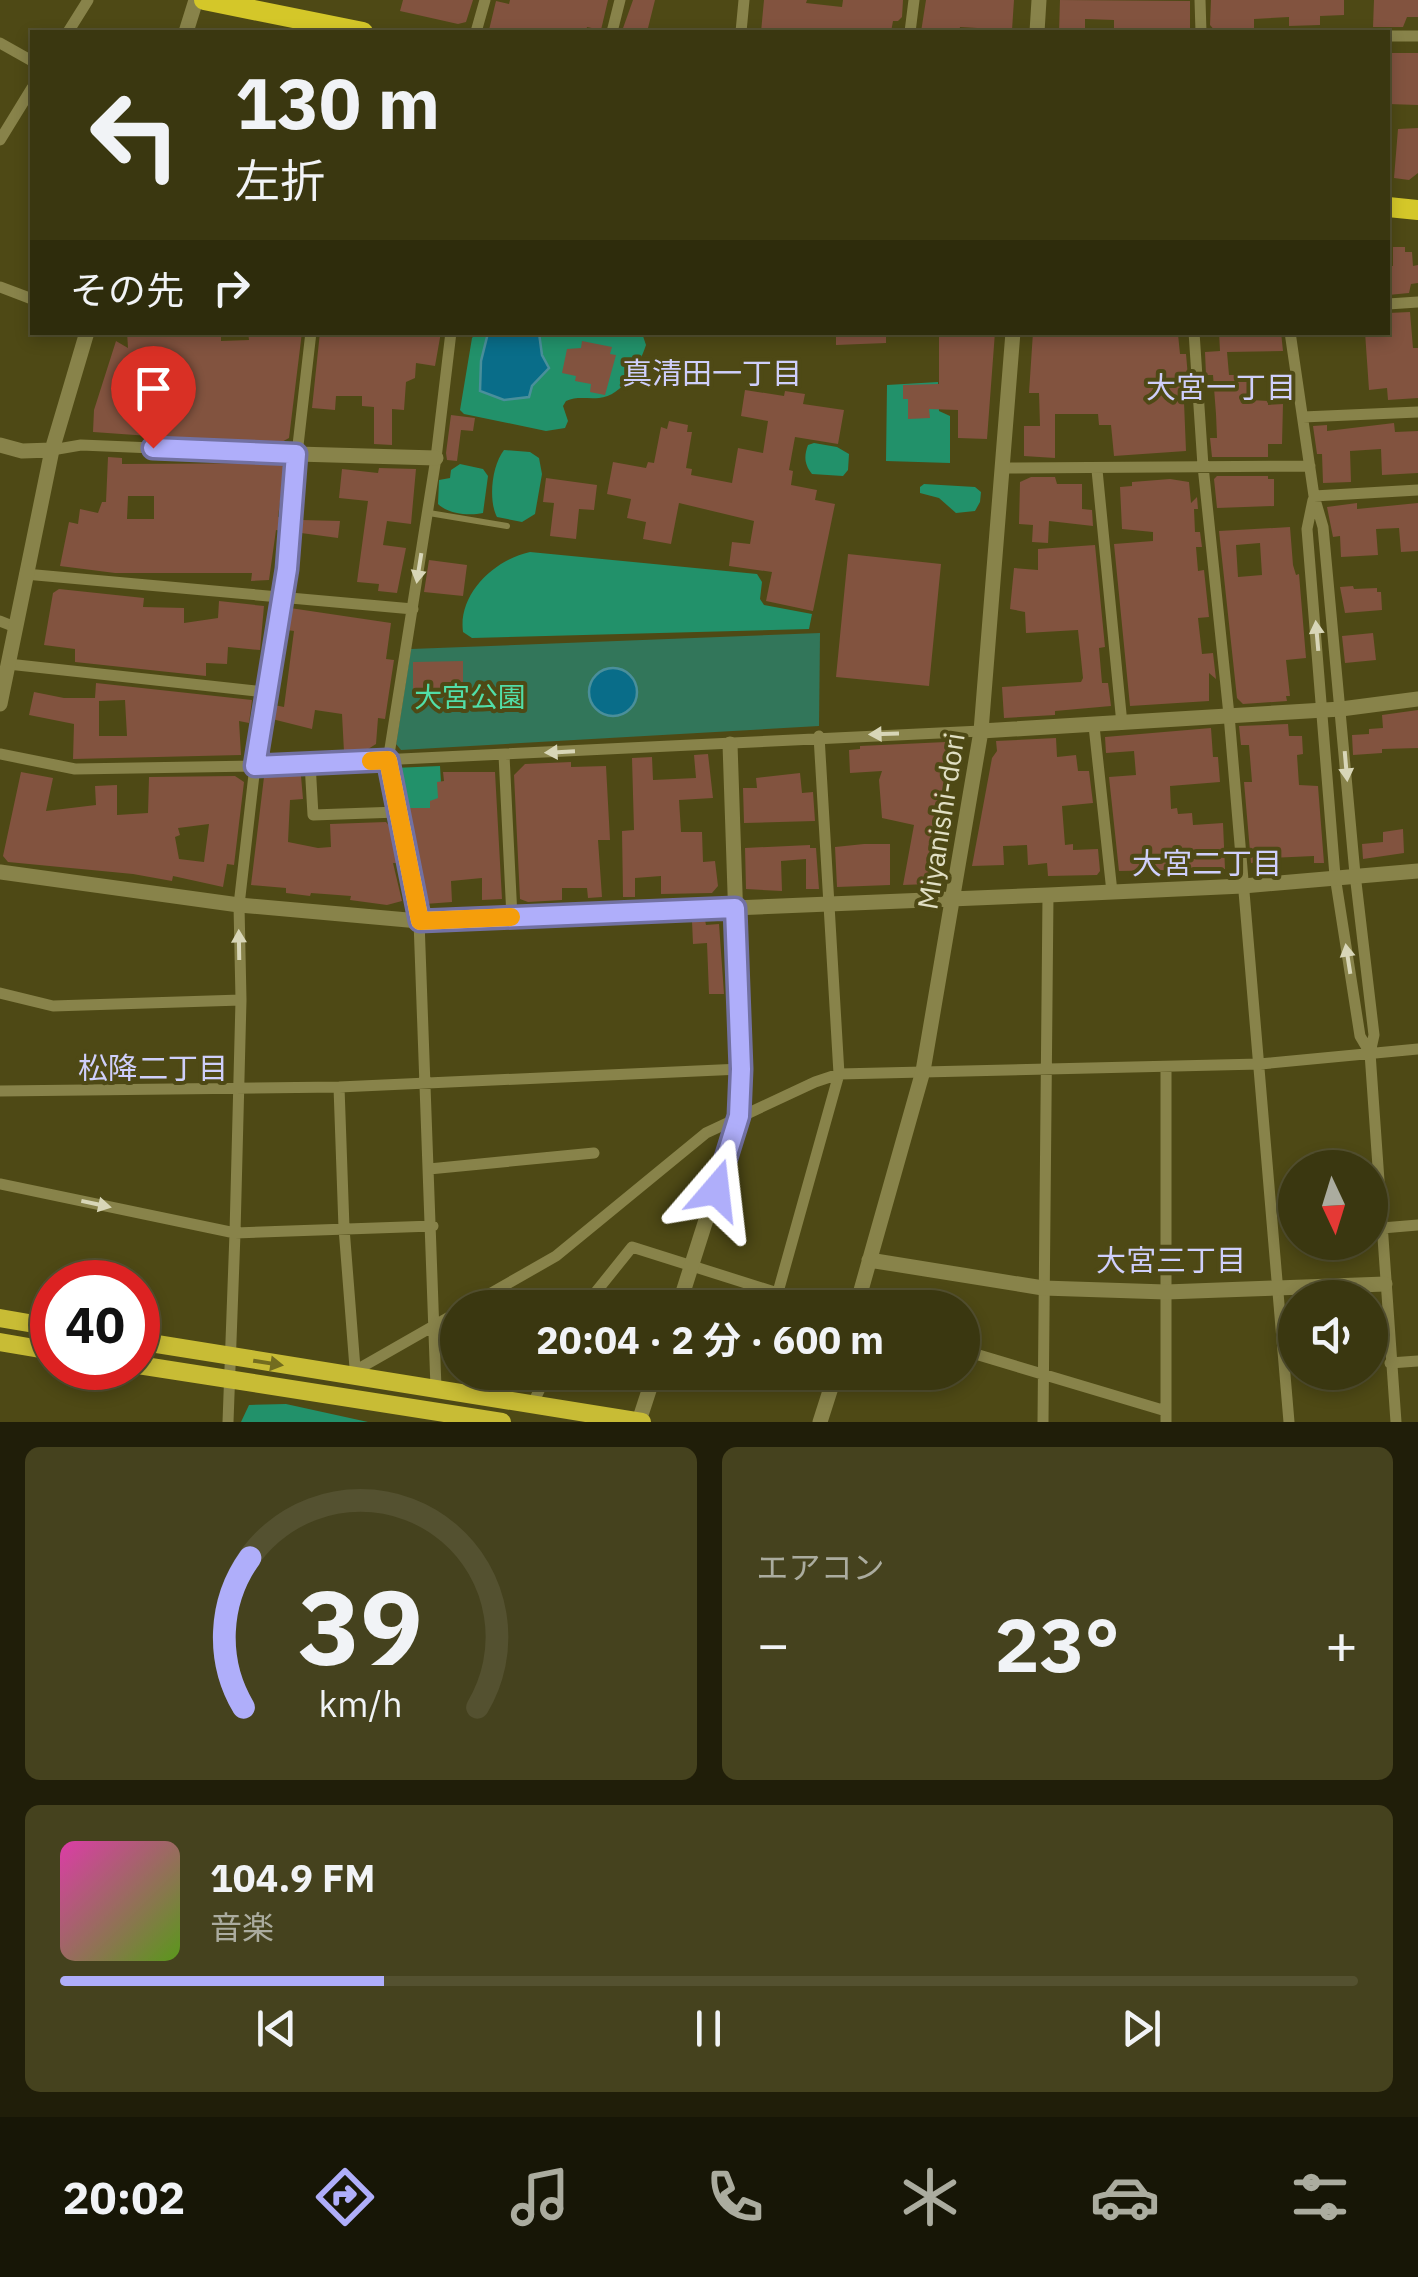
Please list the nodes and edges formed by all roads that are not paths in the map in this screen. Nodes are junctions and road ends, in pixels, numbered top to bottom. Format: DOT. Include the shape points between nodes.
graph roads {
  1 [pos="88,0"];
  2 [pos="196,0"];
  3 [pos="204,0"];
  4 [pos="486,0"];
  5 [pos="620,0"];
  6 [pos="744,0"];
  7 [pos="914,0"];
  8 [pos="1039,0"];
  9 [pos="1200,0"];
  10 [pos="244,4"];
  11 [pos="69,30"];
  12 [pos="187,30"];
  13 [pos="354,30"];
  14 [pos="477,30"];
  15 [pos="612,30"];
  16 [pos="740,30"];
  17 [pos="910,30"];
  18 [pos="1036,30"];
  19 [pos="1201,30"];
  20 [pos="1390,36"];
  21 [pos="1418,36"];
  22 [pos="0,43"];
  23 [pos="30,61"];
  24 [pos="30,91"];
  25 [pos="0,140"];
  26 [pos="1390,207"];
  27 [pos="1418,210"];
  28 [pos="0,287"];
  29 [pos="30,298"];
  30 [pos="1418,302"];
  31 [pos="1390,304"];
  32 [pos="86,335"];
  33 [pos="312,335"];
  34 [pos="450,335"];
  35 [pos="1014,335"];
  36 [pos="1194,335"];
  37 [pos="1290,335"];
  38 [pos="1418,412"];
  39 [pos="1304,417"];
  40 [pos="0,444"];
  41 [pos="52,450"];
  42 [pos="296,454"];
  43 [pos="436,458"];
  44 [pos="1203,466"];
  45 [pos="1310,466"];
  46 [pos="1003,468"];
  47 [pos="1097,470"];
  48 [pos="1418,490"];
  49 [pos="1314,496"];
  50 [pos="428,512"];
  51 [pos="507,526"];
  52 [pos="25,574"];
  53 [pos="284,595"];
  54 [pos="413,608"];
  55 [pos="8,624"];
  56 [pos="8,664"];
  57 [pos="266,692"];
  58 [pos="1418,699"];
  59 [pos="0,704"];
  60 [pos="1342,709"];
  61 [pos="1324,710"];
  62 [pos="1230,715"];
  63 [pos="1122,724"];
  64 [pos="1094,726"];
  65 [pos="982,731"];
  66 [pos="819,736"];
  67 [pos="730,744"];
  68 [pos="0,754"];
  69 [pos="504,755"];
  70 [pos="388,760"];
  71 [pos="310,764"];
  72 [pos="255,766"];
  73 [pos="398,812"];
  74 [pos="1418,871"];
  75 [pos="0,872"];
  76 [pos="1354,874"];
  77 [pos="1335,876"];
  78 [pos="1243,886"];
  79 [pos="1112,892"];
  80 [pos="1048,895"];
  81 [pos="954,900"];
  82 [pos="830,904"];
  83 [pos="238,905"];
  84 [pos="735,908"];
  85 [pos="512,917"];
  86 [pos="420,921"];
  87 [pos="0,994"];
  88 [pos="240,1000"];
  89 [pos="1418,1048"];
  90 [pos="1370,1053"];
  91 [pos="1260,1064"];
  92 [pos="1166,1067"];
  93 [pos="1045,1068"];
  94 [pos="741,1069"];
  95 [pos="924,1071"];
  96 [pos="839,1074"];
  97 [pos="426,1082"];
  98 [pos="339,1087"];
  99 [pos="238,1089"];
  100 [pos="0,1090"];
  101 [pos="739,1116"];
  102 [pos="1377,1150"];
  103 [pos="594,1153"];
  104 [pos="429,1169"];
  105 [pos="0,1184"];
  106 [pos="1418,1225"];
  107 [pos="432,1226"];
  108 [pos="344,1228"];
  109 [pos="1388,1228"];
  110 [pos="234,1232"];
  111 [pos="870,1260"];
  112 [pos="692,1264"];
  113 [pos="1279,1280"];
  114 [pos="1044,1288"];
  115 [pos="496,1290"];
  116 [pos="597,1290"];
  117 [pos="684,1290"];
  118 [pos="772,1290"];
  119 [pos="779,1290"];
  120 [pos="861,1290"];
  121 [pos="1278,1290"];
  122 [pos="1166,1292"];
  123 [pos="0,1318"];
  124 [pos="440,1322"];
  125 [pos="30,1323"];
  126 [pos="436,1324"];
  127 [pos="1388,1331"];
  128 [pos="0,1342"];
  129 [pos="160,1346"];
  130 [pos="30,1347"];
  131 [pos="980,1355"];
  132 [pos="228,1357"];
  133 [pos="1418,1361"];
  134 [pos="1390,1363"];
  135 [pos="160,1369"];
  136 [pos="353,1372"];
  137 [pos="1043,1374"];
  138 [pos="227,1380"];
  139 [pos="436,1388"];
  140 [pos="540,1390"];
  141 [pos="650,1390"];
  142 [pos="830,1390"];
  143 [pos="1287,1390"];
  144 [pos="533,1404"];
  145 [pos="1166,1416"];
  146 [pos="228,1422"];
  147 [pos="502,1422"];
  148 [pos="640,1422"];
  149 [pos="820,1422"];
  150 [pos="1043,1422"];
  151 [pos="1289,1422"];
  152 [pos="1396,1422"];
  1 -- 11 [label="street"];
  2 -- 12 [label="street"];
  3 -- 10 [label="highway"];
  4 -- 14 [label="street"];
  5 -- 15 [label="street"];
  6 -- 16 [label="street"];
  7 -- 17 [label="street"];
  8 -- 18 [label="street"];
  9 -- 19 [label="street"];
  10 -- 13 [label="highway"];
  20 -- 21 [label="street"];
  22 -- 23 [label="street"];
  24 -- 25 [label="street"];
  26 -- 27 [label="highway"];
  28 -- 29 [label="street"];
  30 -- 31 [label="street"];
  32 -- 41 [label="street"];
  33 -- 42 [label="street"];
  34 -- 43 [label="street"];
  35 -- 46 [label="street, Miyanishi-dori"];
  36 -- 44 [label="street"];
  37 -- 39 [label="street"];
  38 -- 39 [label="street"];
  39 -- 45 [label="street"];
  40 -- 41 [label="street"];
  41 -- 42 [label="street"];
  41 -- 52 [label="street"];
  42 -- 43 [label="street"];
  42 -- 53 [label="street"];
  43 -- 50 [label="street"];
  44 -- 45 [label="street"];
  44 -- 47 [label="street"];
  44 -- 62 [label="street"];
  45 -- 49 [label="street"];
  46 -- 47 [label="street"];
  46 -- 65 [label="street, Miyanishi-dori"];
  47 -- 63 [label="street"];
  48 -- 49 [label="street"];
  49 -- 60 [label="street"];
  61 -- 49 [label="street, one-way" via="1307,528"];
  50 -- 51 [label="lane"];
  50 -- 54 [label="street, one-way"];
  52 -- 53 [label="street"];
  52 -- 55 [label="street"];
  53 -- 54 [label="street"];
  53 -- 57 [label="street"];
  54 -- 70 [label="street"];
  55 -- 56 [label="street"];
  56 -- 57 [label="street"];
  56 -- 59 [label="street"];
  57 -- 72 [label="street"];
  58 -- 60 [label="street"];
  60 -- 61 [label="street"];
  60 -- 76 [label="street, one-way"];
  61 -- 62 [label="street"];
  61 -- 77 [label="street"];
  62 -- 63 [label="street"];
  62 -- 78 [label="street"];
  63 -- 64 [label="street"];
  64 -- 65 [label="street"];
  64 -- 79 [label="street"];
  65 -- 66 [label="street, one-way"];
  65 -- 81 [label="street, Miyanishi-dori"];
  66 -- 67 [label="street"];
  66 -- 82 [label="street"];
  67 -- 69 [label="street, one-way"];
  67 -- 84 [label="street"];
  68 -- 72 [label="street" via="75,769"];
  69 -- 70 [label="street"];
  69 -- 85 [label="street"];
  70 -- 71 [label="street"];
  70 -- 73 [label="street"];
  71 -- 72 [label="street"];
  71 -- 73 [label="street" via="314,814"];
  72 -- 83 [label="street"];
  73 -- 86 [label="street"];
  74 -- 76 [label="street"];
  75 -- 83 [label="street"];
  76 -- 77 [label="street"];
  76 -- 90 [label="street" via="1374,1035"];
  77 -- 78 [label="street"];
  90 -- 77 [label="street, one-way" via="1360,1036"];
  78 -- 79 [label="street"];
  78 -- 91 [label="street"];
  79 -- 80 [label="street"];
  80 -- 81 [label="street"];
  80 -- 93 [label="street"];
  81 -- 82 [label="street"];
  81 -- 95 [label="street, Miyanishi-dori"];
  82 -- 84 [label="street"];
  82 -- 96 [label="street"];
  83 -- 86 [label="street"];
  88 -- 83 [label="street, one-way"];
  84 -- 85 [label="street"];
  84 -- 94 [label="street"];
  85 -- 86 [label="street"];
  86 -- 97 [label="street"];
  87 -- 88 [label="street" via="54,1006"];
  88 -- 99 [label="street"];
  89 -- 90 [label="street"];
  90 -- 91 [label="street"];
  90 -- 102 [label="street"];
  91 -- 92 [label="street"];
  91 -- 113 [label="street"];
  92 -- 93 [label="street"];
  92 -- 122 [label="street"];
  93 -- 95 [label="street"];
  93 -- 114 [label="street"];
  94 -- 97 [label="street"];
  94 -- 101 [label="street"];
  95 -- 96 [label="street"];
  95 -- 111 [label="street, Miyanishi-dori"];
  96 -- 101 [label="street"];
  96 -- 119 [label="street"];
  97 -- 98 [label="street"];
  97 -- 104 [label="street"];
  98 -- 99 [label="street"];
  98 -- 108 [label="street"];
  99 -- 100 [label="street"];
  99 -- 110 [label="street"];
  101 -- 112 [label="street"];
  101 -- 115 [label="street" via="706,1133 556,1256"];
  103 -- 104 [label="street"];
  104 -- 107 [label="street"];
  105 -- 110 [label="street, one-way"];
  106 -- 109 [label="street"];
  107 -- 108 [label="street"];
  107 -- 126 [label="street"];
  108 -- 110 [label="street"];
  108 -- 136 [label="street"];
  110 -- 132 [label="street"];
  111 -- 114 [label="street"];
  111 -- 120 [label="street, Miyanishi-dori"];
  112 -- 116 [label="street" via="632,1246"];
  112 -- 117 [label="street"];
  112 -- 118 [label="street"];
  114 -- 122 [label="street"];
  114 -- 137 [label="street"];
  121 -- 122 [label="street"];
  122 -- 145 [label="street"];
  123 -- 125 [label="main road"];
  124 -- 126 [label="street"];
  126 -- 136 [label="street"];
  126 -- 139 [label="street"];
  127 -- 134 [label="street"];
  128 -- 130 [label="main road"];
  129 -- 132 [label="main road"];
  131 -- 137 [label="street"];
  132 -- 136 [label="main road, one-way"];
  132 -- 138 [label="street"];
  133 -- 134 [label="street"];
  134 -- 152 [label="street"];
  135 -- 138 [label="main road"];
  136 -- 139 [label="main road"];
  137 -- 145 [label="street"];
  137 -- 150 [label="street"];
  138 -- 146 [label="street"];
  138 -- 147 [label="main road"];
  139 -- 144 [label="main road"];
  140 -- 144 [label="street"];
  141 -- 148 [label="street"];
  142 -- 149 [label="street"];
  143 -- 151 [label="street"];
  144 -- 148 [label="main road"];
}
